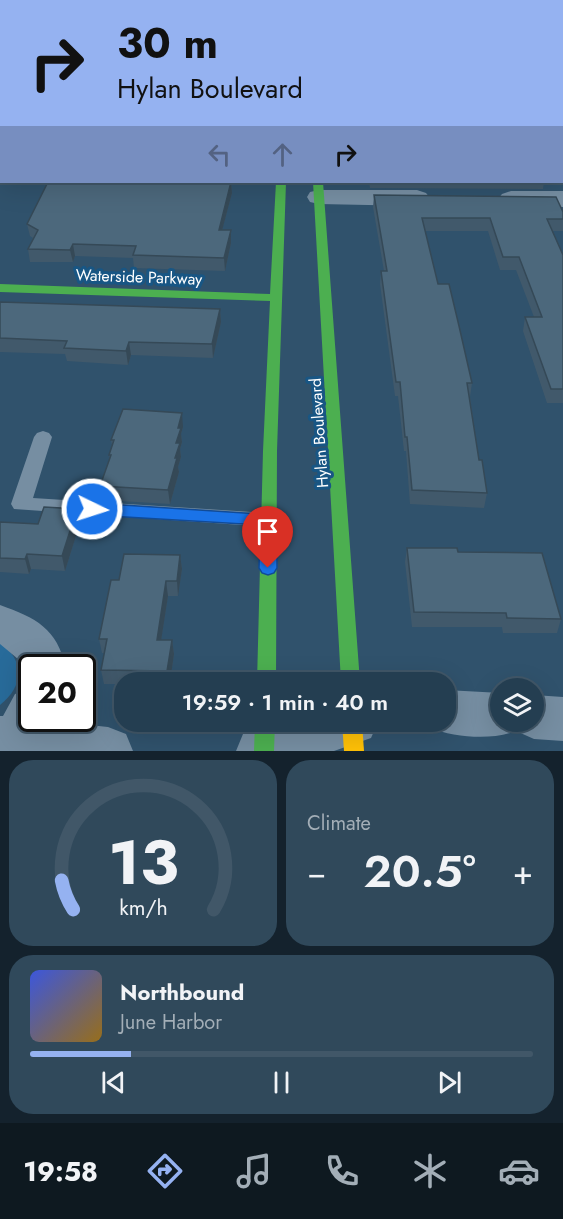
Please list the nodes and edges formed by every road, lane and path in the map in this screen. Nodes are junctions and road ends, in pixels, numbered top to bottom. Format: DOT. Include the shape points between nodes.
graph roads {
  1 [pos="281,183"];
  2 [pos="318,189"];
  3 [pos="444,198"];
  4 [pos="490,198"];
  5 [pos="563,199"];
  6 [pos="0,288"];
  7 [pos="277,298"];
  8 [pos="44,437"];
  9 [pos="269,520"];
  10 [pos="0,624"];
  11 [pos="40,654"];
  12 [pos="266,672"];
  13 [pos="350,672"];
  14 [pos="456,713"];
  15 [pos="490,714"];
  16 [pos="544,718"];
  17 [pos="563,719"];
  18 [pos="16,730"];
  19 [pos="311,732"];
  20 [pos="353,732"];
  21 [pos="264,743"];
  22 [pos="108,751"];
  23 [pos="354,751"];
  1 -- 7 [label="main road"];
  2 -- 3 [label="street"];
  2 -- 13 [label="main road, Hylan Boulevard"];
  4 -- 5 [label="street"];
  6 -- 7 [label="main road, Waterside Parkway"];
  7 -- 9 [label="main road"];
  8 -- 9 [label="lane" via="21,504"];
  9 -- 12 [label="main road"];
  10 -- 11 [label="street" via="33,643"];
  14 -- 15 [label="street"];
  16 -- 17 [label="street"];
  18 -- 22 [label="street"];
  19 -- 21 [label="street"];
  20 -- 23 [label="main road"];
}
